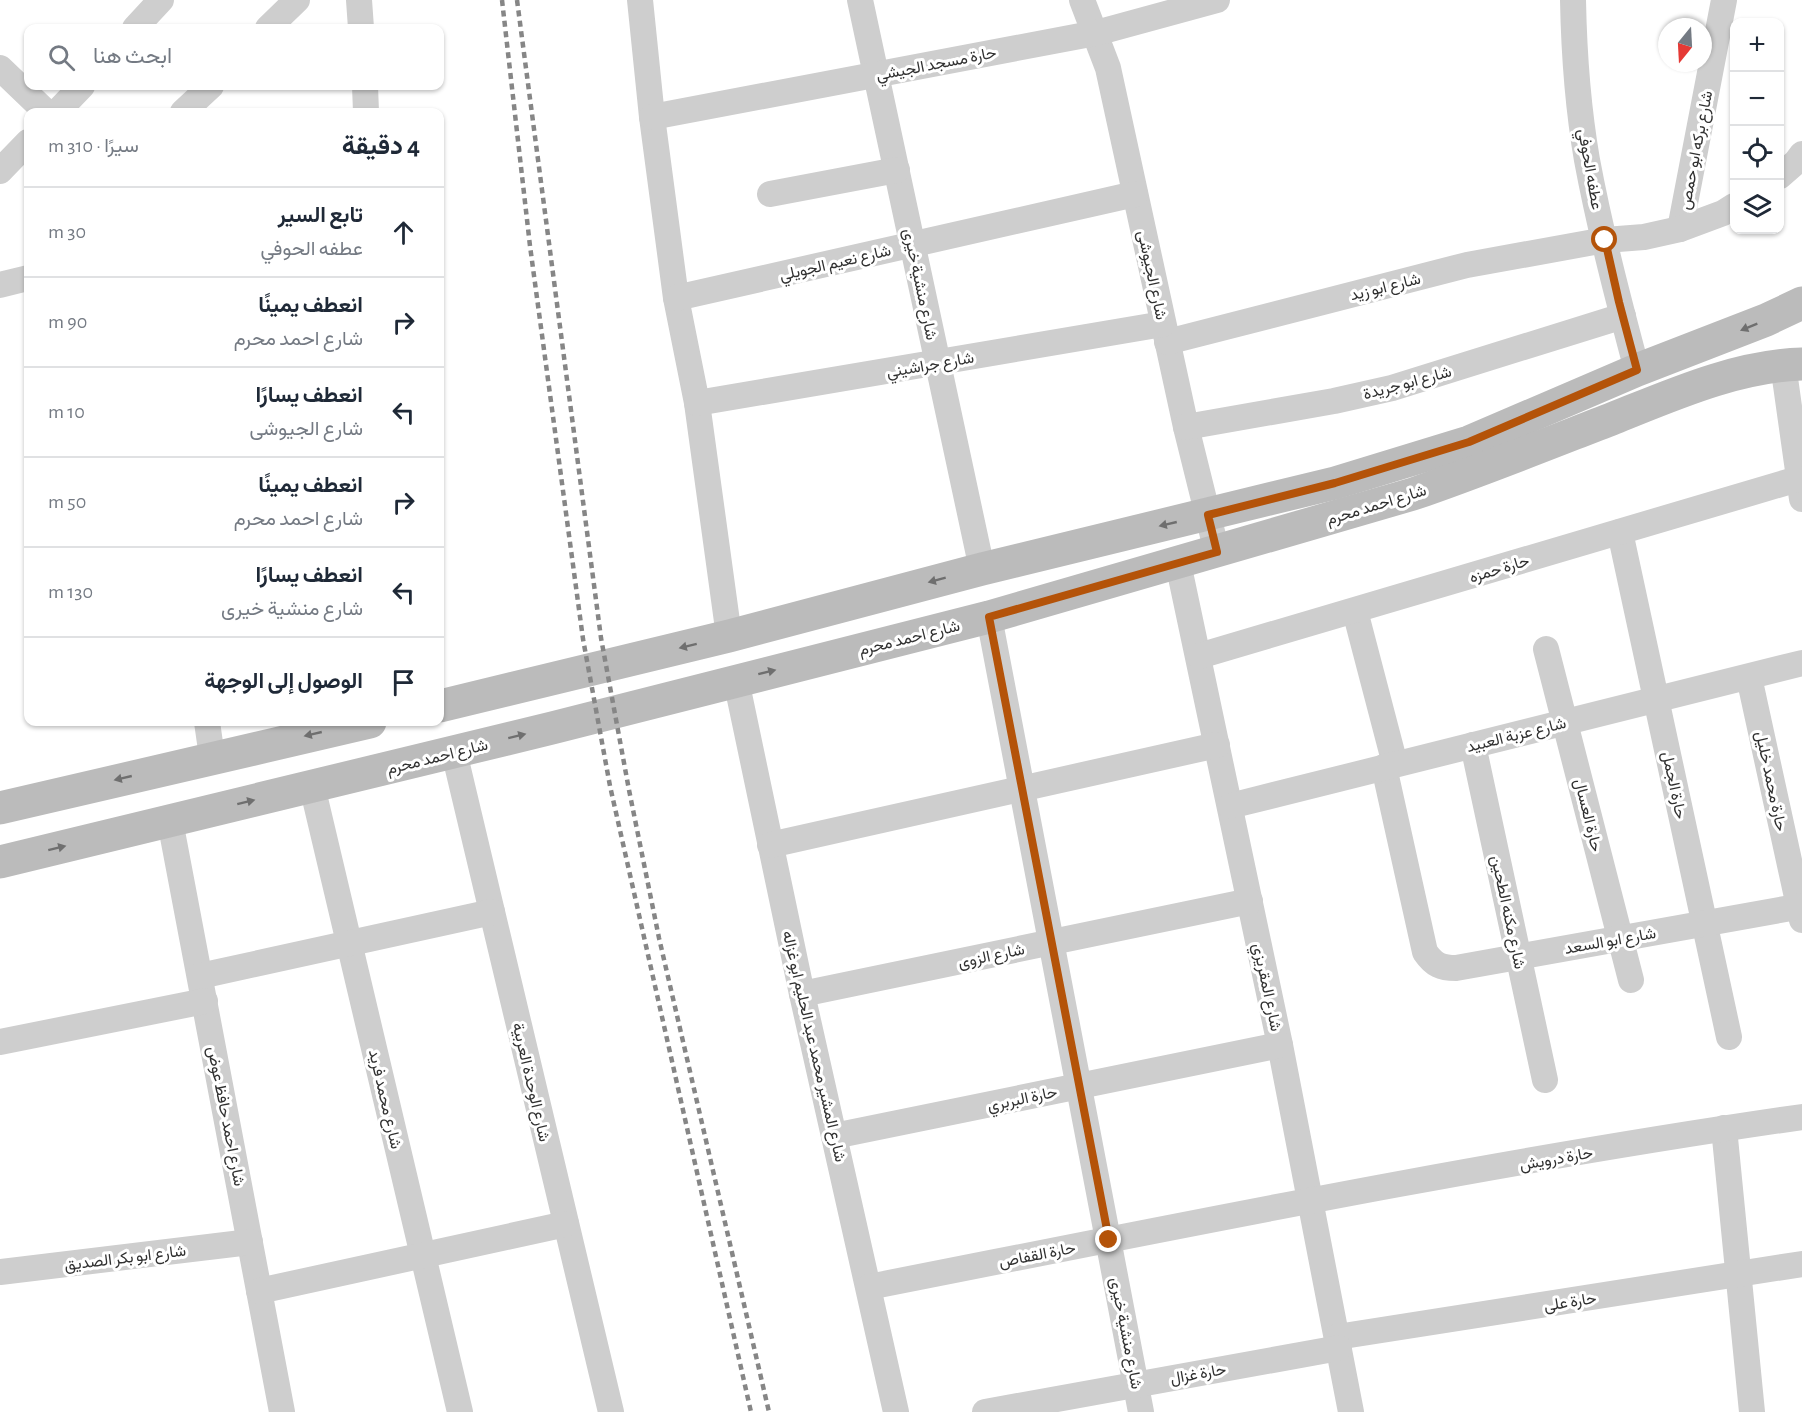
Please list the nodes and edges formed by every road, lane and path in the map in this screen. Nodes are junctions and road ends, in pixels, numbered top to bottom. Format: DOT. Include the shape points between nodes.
graph roads {
  1 [pos="161,0"];
  2 [pos="297,0"];
  3 [pos="359,0"];
  4 [pos="640,0"];
  5 [pos="860,0"];
  6 [pos="1082,0"];
  7 [pos="1217,0"];
  8 [pos="1573,0"];
  9 [pos="1724,0"];
  10 [pos="1153,8"];
  11 [pos="139,24"];
  12 [pos="272,24"];
  13 [pos="361,24"];
  14 [pos="1095,33"];
  15 [pos="0,68"];
  16 [pos="876,74"];
  17 [pos="78,90"];
  18 [pos="207,90"];
  19 [pos="365,90"];
  20 [pos="42,108"];
  21 [pos="61,108"];
  22 [pos="187,108"];
  23 [pos="366,108"];
  24 [pos="652,117"];
  25 [pos="24,146"];
  26 [pos="1802,154"];
  27 [pos="897,170"];
  28 [pos="0,171"];
  29 [pos="1784,172"];
  30 [pos="770,194"];
  31 [pos="1135,194"];
  32 [pos="1730,208"];
  33 [pos="1680,229"];
  34 [pos="1605,240"];
  35 [pos="912,244"];
  36 [pos="24,279"];
  37 [pos="0,285"];
  38 [pos="676,298"];
  39 [pos="1802,303"];
  40 [pos="1623,316"];
  41 [pos="1165,333"];
  42 [pos="937,363"];
  43 [pos="1792,364"];
  44 [pos="1637,370"];
  45 [pos="697,403"];
  46 [pos="1186,427"];
  47 [pos="1800,489"];
  48 [pos="1208,515"];
  49 [pos="1620,532"];
  50 [pos="1217,552"];
  51 [pos="1178,563"];
  52 [pos="982,568"];
  53 [pos="1355,611"];
  54 [pos="989,617"];
  55 [pos="729,636"];
  56 [pos="1546,649"];
  57 [pos="1199,657"];
  58 [pos="1802,663"];
  59 [pos="1749,677"];
  60 [pos="736,680"];
  61 [pos="1656,699"];
  62 [pos="444,705"];
  63 [pos="1565,722"];
  64 [pos="208,726"];
  65 [pos="352,726"];
  66 [pos="1217,745"];
  67 [pos="1473,745"];
  68 [pos="454,752"];
  69 [pos="212,757"];
  70 [pos="1389,766"];
  71 [pos="312,786"];
  72 [pos="1022,788"];
  73 [pos="1230,806"];
  74 [pos="0,808"];
  75 [pos="170,820"];
  76 [pos="770,845"];
  77 [pos="0,862"];
  78 [pos="1250,902"];
  79 [pos="1801,911"];
  80 [pos="492,912"];
  81 [pos="1704,923"];
  82 [pos="1620,938"];
  83 [pos="1052,943"];
  84 [pos="349,944"];
  85 [pos="1518,956"];
  86 [pos="200,976"];
  87 [pos="1631,980"];
  88 [pos="802,994"];
  89 [pos="205,1001"];
  90 [pos="1729,1037"];
  91 [pos="0,1042"];
  92 [pos="1281,1045"];
  93 [pos="1545,1080"];
  94 [pos="1078,1086"];
  95 [pos="1802,1117"];
  96 [pos="1724,1128"];
  97 [pos="834,1136"];
  98 [pos="1311,1201"];
  99 [pos="566,1224"];
  100 [pos="1109,1240"];
  101 [pos="250,1242"];
  102 [pos="423,1255"];
  103 [pos="1802,1264"];
  104 [pos="0,1272"];
  105 [pos="1739,1274"];
  106 [pos="869,1287"];
  107 [pos="259,1291"];
  108 [pos="1338,1342"];
  109 [pos="1137,1384"];
  110 [pos="282,1412"];
  111 [pos="460,1412"];
  112 [pos="611,1412"];
  113 [pos="896,1412"];
  114 [pos="986,1412"];
  115 [pos="1141,1412"];
  116 [pos="1351,1412"];
  117 [pos="1752,1412"];
  1 -- 11 [label="street"];
  2 -- 12 [label="street"];
  3 -- 13 [label="street"];
  4 -- 24 [label="street"];
  5 -- 16 [label="street, شارع منشية خيرى"];
  6 -- 14 [label="street, شارع الجيوشى"];
  7 -- 10 [label="street, حارة مسجد الجيشي"];
  8 -- 34 [label="street, عطفه الحوفي" via="1587,160"];
  9 -- 33 [label="street, شارع بركه ابو حمص"];
  10 -- 14 [label="street, حارة مسجد الجيشي"];
  14 -- 16 [label="street, حارة مسجد الجيشي"];
  14 -- 31 [label="street, شارع الجيوشى" via="1108,68"];
  15 -- 20 [label="street"];
  16 -- 24 [label="street, حارة مسجد الجيشي"];
  16 -- 27 [label="street, شارع منشية خيرى"];
  17 -- 21 [label="street"];
  18 -- 22 [label="street"];
  19 -- 23 [label="street"];
  24 -- 38 [label="street"];
  25 -- 28 [label="street"];
  26 -- 29 [label="street"];
  27 -- 30 [label="street"];
  27 -- 35 [label="street, شارع منشية خيرى"];
  31 -- 35 [label="street, شارع نعيم الجويلي"];
  31 -- 41 [label="street, شارع الجيوشى"];
  32 -- 33 [label="street, شارع ابو زيد"];
  33 -- 34 [label="street, شارع ابو زيد"];
  34 -- 40 [label="street, عطفه الحوفي"];
  34 -- 41 [label="street, شارع ابو زيد" via="1467,265"];
  35 -- 38 [label="street, شارع نعيم الجويلي"];
  35 -- 42 [label="street, شارع منشية خيرى"];
  36 -- 37 [label="street"];
  38 -- 45 [label="street"];
  39 -- 44 [label="main road, شارع احمد محرم, one-way"];
  40 -- 44 [label="street, عطفه الحوفي"];
  40 -- 46 [label="street, شارع ابو جريدة" via="1392,388"];
  41 -- 42 [label="street, شارع جراشيني"];
  41 -- 46 [label="street, شارع الجيوشى"];
  42 -- 45 [label="street, شارع جراشيني"];
  42 -- 52 [label="street, شارع منشية خيرى"];
  43 -- 47 [label="street"];
  43 -- 50 [label="main road, شارع احمد محرم" via="1735,374 1413,494"];
  44 -- 48 [label="main road, شارع احمد محرم" via="1469,442 1335,483"];
  45 -- 55 [label="street"];
  46 -- 48 [label="street, شارع الجيوشى"];
  47 -- 49 [label="street, حارة حمزه"];
  48 -- 50 [label="street, شارع الجيوشى"];
  48 -- 52 [label="main road, شارع احمد محرم, one-way"];
  49 -- 53 [label="street, حارة حمزه"];
  49 -- 61 [label="street, حارة الجمل"];
  50 -- 51 [label="main road, شارع احمد محرم"];
  51 -- 54 [label="main road, شارع احمد محرم"];
  51 -- 57 [label="street, شارع المقريزي"];
  52 -- 55 [label="main road, شارع احمد محرم, one-way"];
  53 -- 57 [label="street, حارة حمزه"];
  53 -- 70 [label="street"];
  60 -- 54 [label="main road, شارع احمد محرم, one-way"];
  54 -- 72 [label="street, شارع منشية خيرى"];
  55 -- 62 [label="main road, شارع احمد محرم, one-way"];
  56 -- 63 [label="street, حارة العسال"];
  57 -- 66 [label="street, شارع المقريزي"];
  58 -- 59 [label="street, شارع عزبة العبيد"];
  59 -- 61 [label="street, شارع عزبة العبيد"];
  59 -- 79 [label="street, حارة محمد خليل"];
  68 -- 60 [label="main road, شارع احمد محرم, one-way"];
  60 -- 76 [label="street, شارع المشير محمد عبد الحليم ابو غزاله"];
  61 -- 63 [label="street, شارع عزبة العبيد"];
  61 -- 81 [label="street, حارة الجمل"];
  63 -- 67 [label="street, شارع عزبة العبيد"];
  63 -- 82 [label="street, حارة العسال"];
  64 -- 69 [label="street"];
  65 -- 69 [label="main road, one-way"];
  66 -- 72 [label="street"];
  66 -- 73 [label="street, شارع المقريزي"];
  67 -- 70 [label="street, شارع عزبة العبيد"];
  67 -- 85 [label="street, شارع مكنه الطحين"];
  68 -- 71 [label="main road, شارع احمد محرم"];
  68 -- 80 [label="street, شارع الوحدة العربية"];
  69 -- 74 [label="main road, one-way"];
  70 -- 73 [label="street, شارع عزبة العبيد"];
  70 -- 85 [label="street, شارع ابو السعد" via="1425,952 1432,962 1444,968"];
  75 -- 71 [label="main road, شارع احمد محرم, one-way"];
  71 -- 84 [label="street, شارع محمد فريد"];
  72 -- 76 [label="street"];
  72 -- 83 [label="street, شارع منشية خيرى"];
  73 -- 78 [label="street, شارع المقريزي"];
  77 -- 75 [label="main road, شارع احمد محرم, one-way"];
  75 -- 86 [label="street, شارع احمد حافظ عوض"];
  76 -- 88 [label="street, شارع المشير محمد عبد الحليم ابو غزاله"];
  78 -- 83 [label="street, شارع الزوى"];
  78 -- 92 [label="street, شارع المقريزي"];
  79 -- 81 [label="street, شارع ابو السعد"];
  80 -- 84 [label="street"];
  80 -- 99 [label="street, شارع الوحدة العربية"];
  81 -- 82 [label="street, شارع ابو السعد"];
  81 -- 90 [label="street, حارة الجمل"];
  82 -- 85 [label="street, شارع ابو السعد"];
  82 -- 87 [label="street, حارة العسال"];
  83 -- 88 [label="street, شارع الزوى"];
  83 -- 94 [label="street, شارع منشية خيرى"];
  84 -- 86 [label="street"];
  84 -- 102 [label="street, شارع محمد فريد"];
  85 -- 93 [label="street, شارع مكنه الطحين"];
  86 -- 89 [label="street, شارع احمد حافظ عوض"];
  88 -- 97 [label="street, شارع المشير محمد عبد الحليم ابو غزاله"];
  89 -- 91 [label="street"];
  89 -- 101 [label="street, شارع احمد حافظ عوض"];
  92 -- 94 [label="street, حارة البربري"];
  92 -- 98 [label="street, شارع المقريزي"];
  94 -- 97 [label="street, حارة البربري"];
  94 -- 100 [label="street, شارع منشية خيرى"];
  95 -- 96 [label="street, حارة درويش"];
  96 -- 98 [label="street, حارة درويش"];
  96 -- 105 [label="street"];
  97 -- 106 [label="street, شارع المشير محمد عبد الحليم ابو غزاله"];
  98 -- 100 [label="street, حارة القفاص"];
  98 -- 108 [label="street, شارع المقريزي"];
  99 -- 102 [label="street"];
  99 -- 112 [label="street, شارع الوحدة العربية"];
  100 -- 106 [label="street, حارة القفاص"];
  100 -- 109 [label="street, شارع منشية خيرى"];
  101 -- 104 [label="street, شارع ابو بكر الصديق"];
  101 -- 107 [label="street, شارع احمد حافظ عوض"];
  102 -- 107 [label="street"];
  102 -- 111 [label="street, شارع محمد فريد"];
  103 -- 105 [label="street, حارة على"];
  105 -- 108 [label="street, حارة على"];
  105 -- 117 [label="street"];
  106 -- 113 [label="street, شارع المشير محمد عبد الحليم ابو غزاله"];
  107 -- 110 [label="street, شارع احمد حافظ عوض"];
  108 -- 109 [label="street, حارة غزال"];
  108 -- 116 [label="street, شارع المقريزي"];
  109 -- 114 [label="street, حارة غزال"];
  109 -- 115 [label="street, شارع منشية خيرى"];
}
